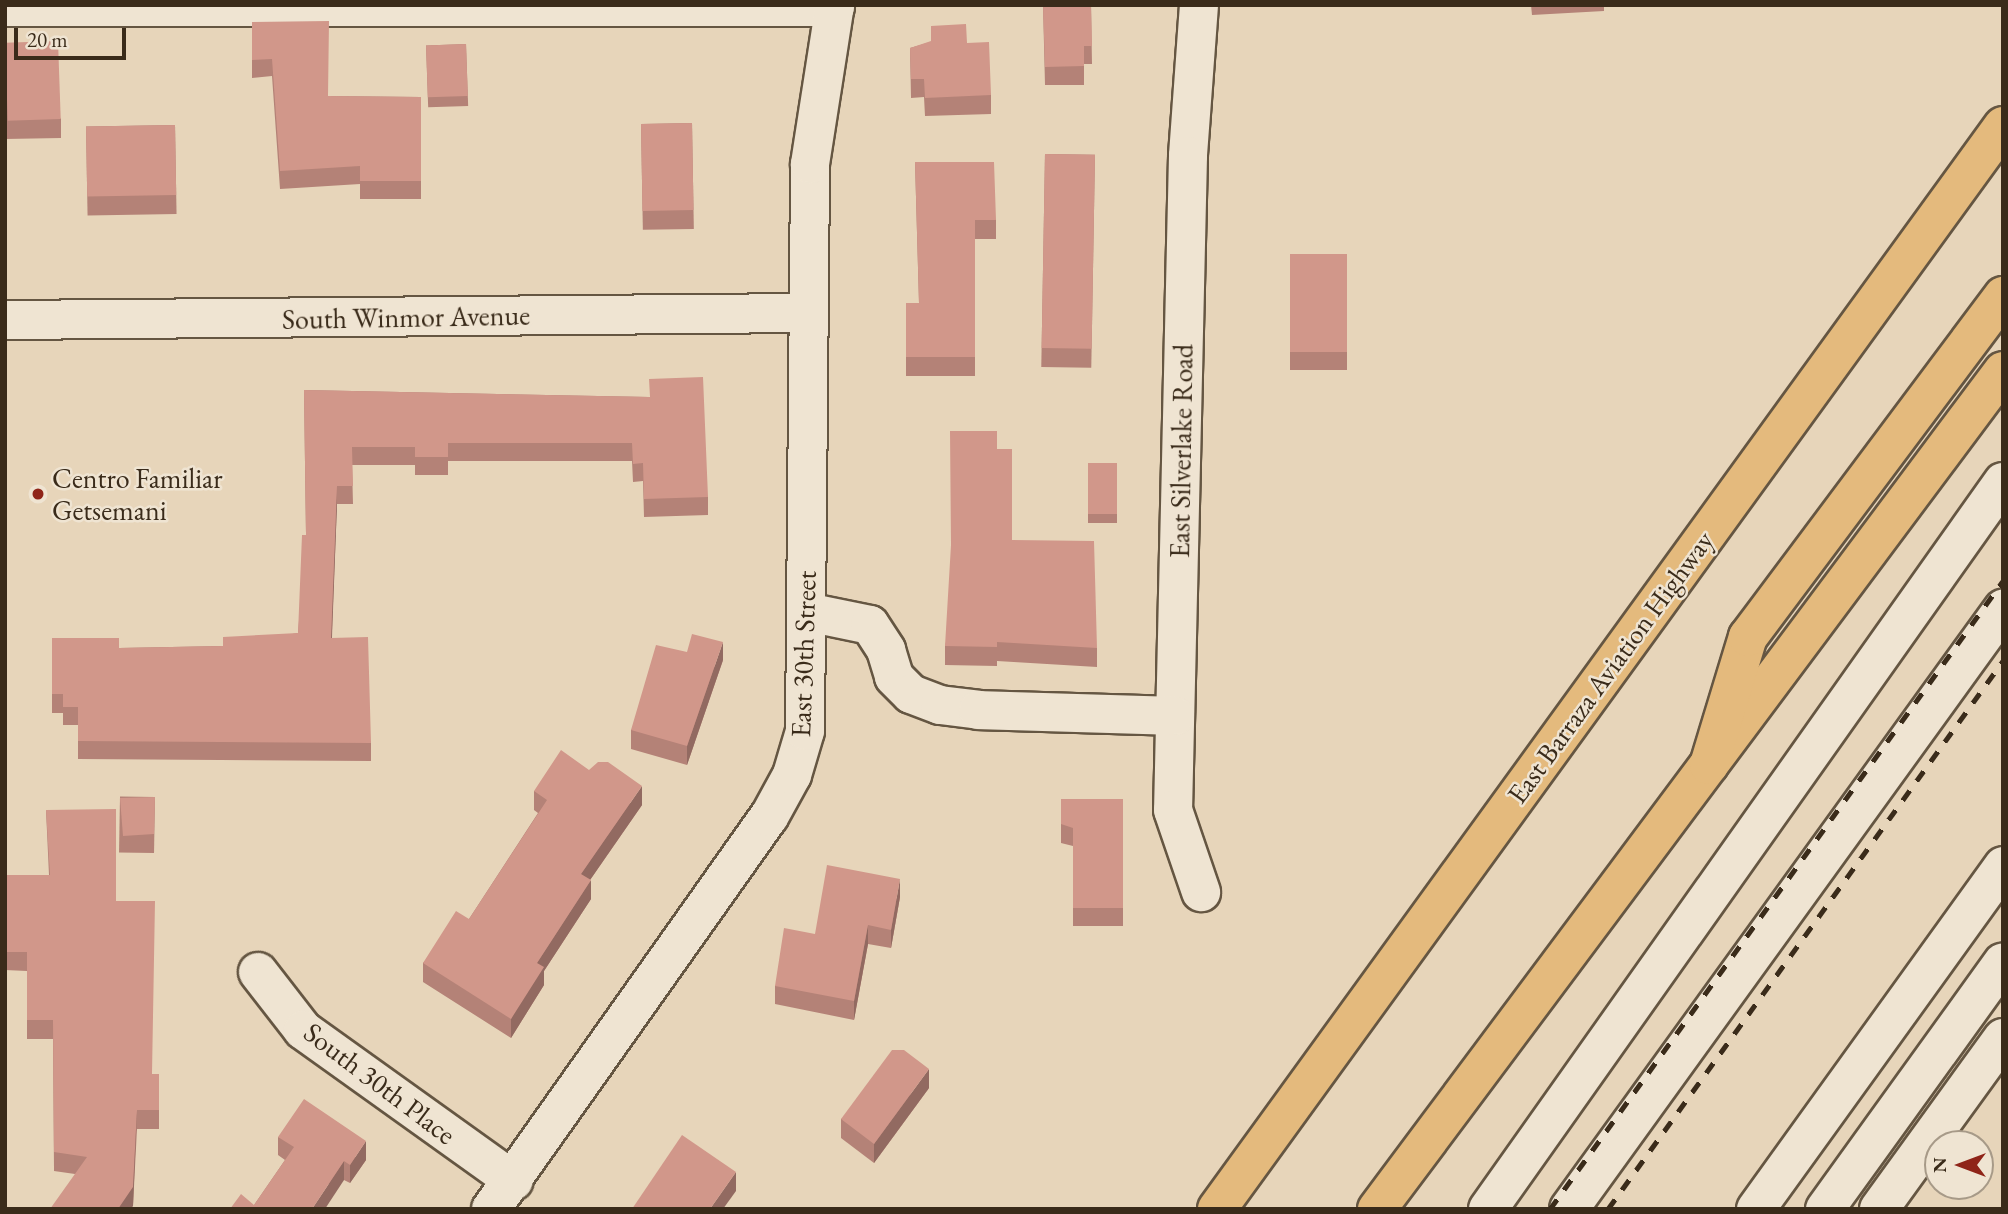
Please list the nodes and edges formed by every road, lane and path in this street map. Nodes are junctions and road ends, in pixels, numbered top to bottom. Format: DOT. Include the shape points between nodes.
graph roads {
  1 [pos="1199,5"];
  2 [pos="568,6"];
  3 [pos="835,6"];
  4 [pos="5,7"];
  5 [pos="2003,126"];
  6 [pos="2003,296"];
  7 [pos="807,313"];
  8 [pos="5,320"];
  9 [pos="2003,371"];
  10 [pos="2003,482"];
  11 [pos="2003,609"];
  12 [pos="807,612"];
  13 [pos="1175,716"];
  14 [pos="1709,765"];
  15 [pos="2003,866"];
  16 [pos="1201,892"];
  17 [pos="2003,962"];
  18 [pos="258,972"];
  19 [pos="2003,1038"];
  20 [pos="503,1195"];
  21 [pos="1217,1209"];
  22 [pos="1377,1209"];
  23 [pos="1488,1209"];
  24 [pos="1569,1209"];
  25 [pos="1756,1209"];
  26 [pos="1825,1209"];
  27 [pos="1879,1209"];
  1 -- 13 [label="street, East Silverlake Road" via="1188,156"];
  2 -- 3 [label="street"];
  2 -- 4 [label="street"];
  3 -- 7 [label="street, East 30th Street" via="810,164"];
  5 -- 21 [label="main road, East Barraza Aviation Highway"];
  6 -- 14 [label="main road" via="1748,637"];
  7 -- 8 [label="street, South Winmor Avenue"];
  7 -- 12 [label="street, East 30th Street"];
  9 -- 14 [label="main road"];
  10 -- 23 [label="street"];
  11 -- 24 [label="street"];
  12 -- 13 [label="street" via="870,625 886,650 894,677 911,694 940,705"];
  12 -- 20 [label="street, East 30th Street" via="806,720 793,775 769,817"];
  13 -- 16 [label="street, East Silverlake Road" via="1173,810"];
  14 -- 22 [label="main road"];
  15 -- 25 [label="street"];
  17 -- 26 [label="street"];
  18 -- 20 [label="street, South 30th Place" via="303,1030"];
  19 -- 27 [label="street"];
}
